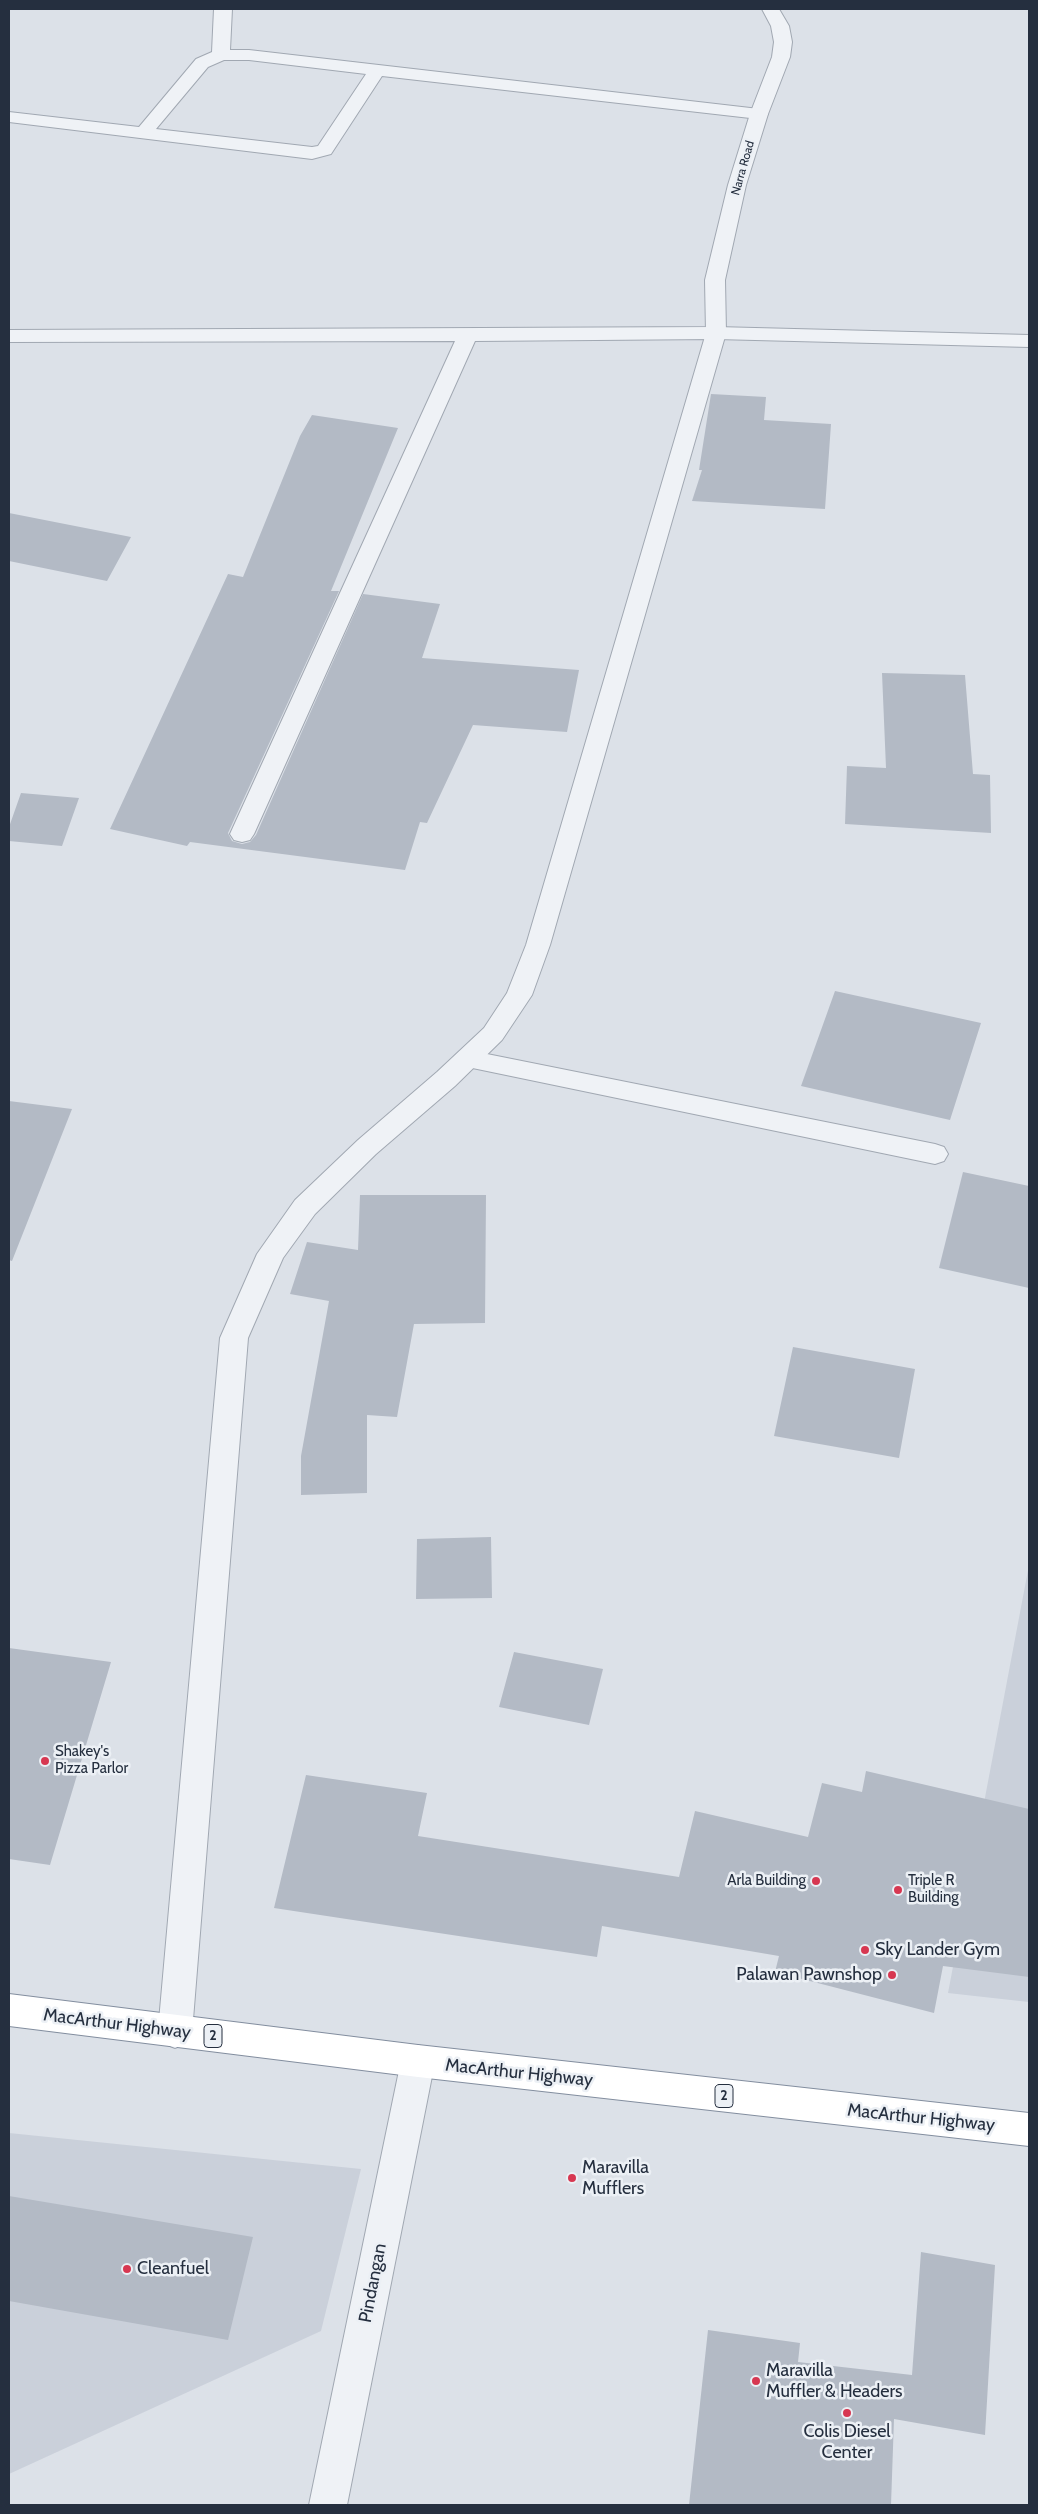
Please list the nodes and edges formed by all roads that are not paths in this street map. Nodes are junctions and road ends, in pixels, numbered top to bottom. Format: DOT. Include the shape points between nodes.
graph roads {
  1 [pos="223,9"];
  2 [pos="771,9"];
  3 [pos="221,55"];
  4 [pos="377,70"];
  5 [pos="759,114"];
  6 [pos="9,117"];
  7 [pos="144,132"];
  8 [pos="716,333"];
  9 [pos="468,335"];
  10 [pos="9,336"];
  11 [pos="1029,341"];
  12 [pos="242,834"];
  13 [pos="467,1059"];
  14 [pos="935,1154"];
  15 [pos="9,2010"];
  16 [pos="175,2032"];
  17 [pos="418,2061"];
  18 [pos="1029,2130"];
  19 [pos="328,2505"];
  1 -- 3 [label="street"];
  2 -- 5 [label="street, Narra Road" via="780,26 783,42 781,57"];
  3 -- 4 [label="street" via="249,54"];
  3 -- 7 [label="street" via="202,63"];
  4 -- 5 [label="street"];
  4 -- 7 [label="street" via="325,150 288,152"];
  5 -- 8 [label="street, Narra Road" via="737,185 715,280"];
  6 -- 7 [label="street"];
  8 -- 9 [label="street"];
  8 -- 11 [label="street"];
  8 -- 13 [label="street, Narra Road" via="538,945 519,995 493,1034"];
  9 -- 10 [label="street"];
  9 -- 12 [label="street"];
  13 -- 14 [label="street"];
  13 -- 16 [label="street, Narra Road" via="367,1146 305,1206 272,1254 234,1338"];
  15 -- 16 [label="highway, MacArthur Highway / 2"];
  16 -- 17 [label="highway, MacArthur Highway / 2"];
  17 -- 18 [label="highway, MacArthur Highway / 2"];
  17 -- 19 [label="street, Pindangan"];
}
